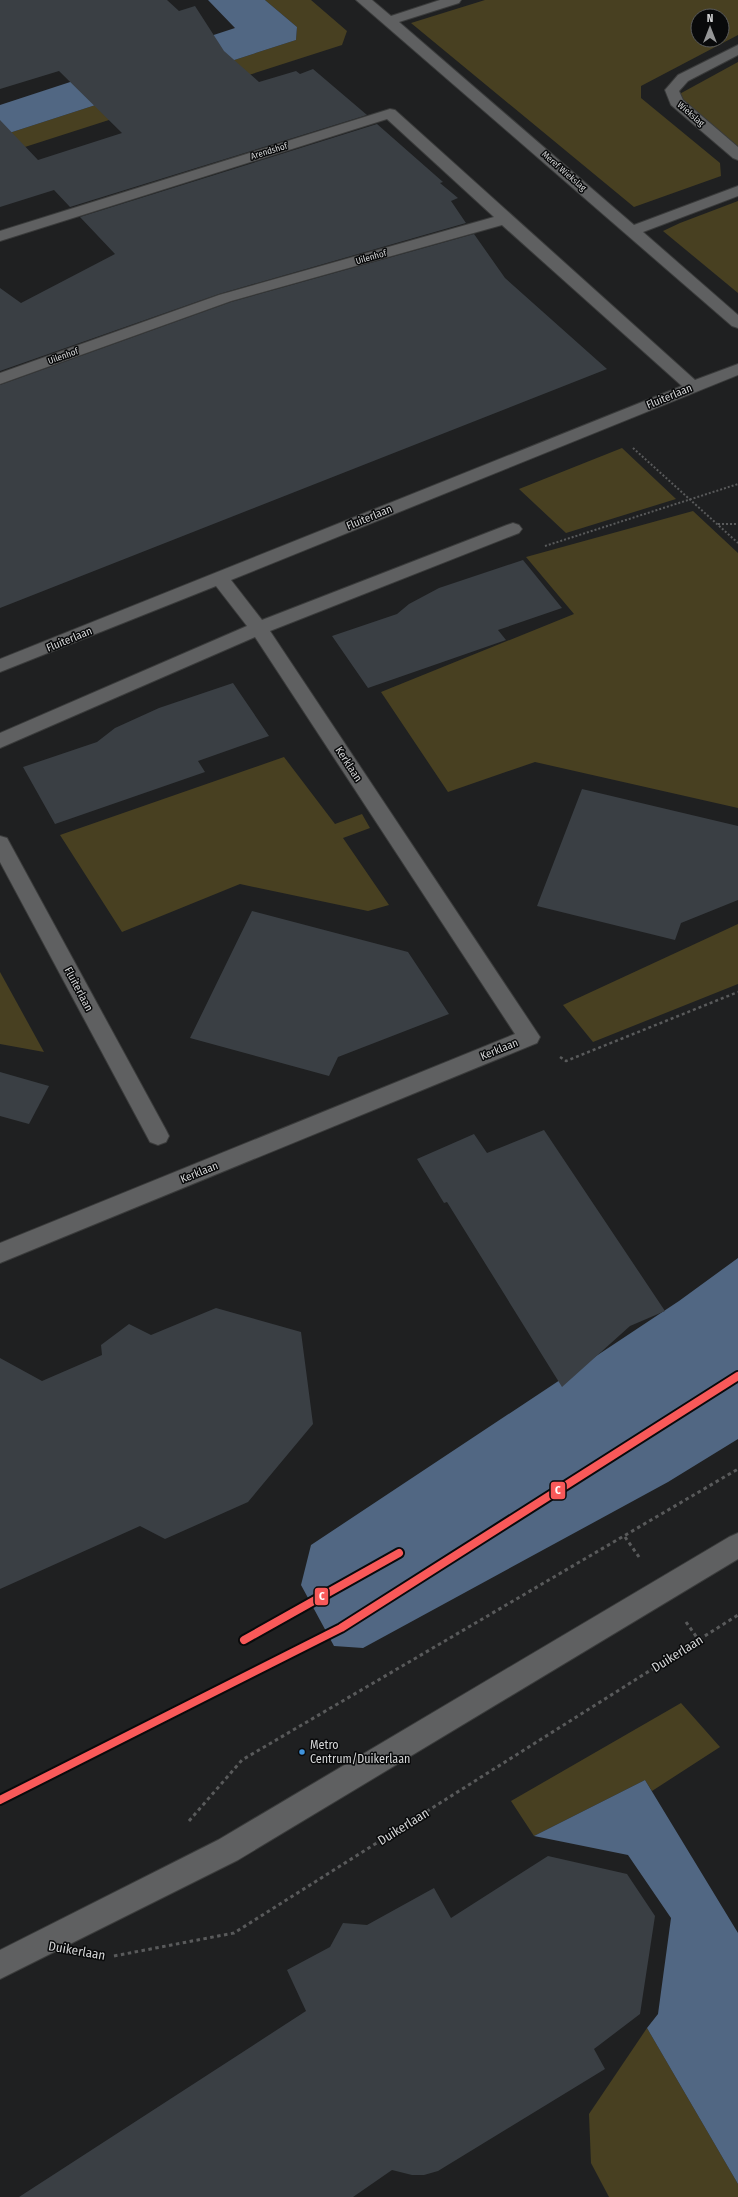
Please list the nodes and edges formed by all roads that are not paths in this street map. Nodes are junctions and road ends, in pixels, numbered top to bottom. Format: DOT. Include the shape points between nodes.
graph roads {
  1 [pos="363,0"];
  2 [pos="454,0"];
  3 [pos="389,21"];
  4 [pos="738,49"];
  5 [pos="738,155"];
  6 [pos="738,191"];
  7 [pos="505,219"];
  8 [pos="632,231"];
  9 [pos="0,236"];
  10 [pos="738,323"];
  11 [pos="738,369"];
  12 [pos="0,379"];
  13 [pos="693,387"];
  14 [pos="513,530"];
  15 [pos="219,577"];
  16 [pos="259,628"];
  17 [pos="0,666"];
  18 [pos="0,741"];
  19 [pos="0,843"];
  20 [pos="158,1136"];
  21 [pos="0,1253"];
  22 [pos="738,1545"];
  23 [pos="0,1965"];
  1 -- 3 [label="street"];
  2 -- 3 [label="street"];
  3 -- 8 [label="street, Meref Wiekslag"];
  4 -- 5 [label="street, Wiekslag" via="682,78 672,90 676,102"];
  6 -- 8 [label="street"];
  7 -- 9 [label="street, Arendshof" via="390,113"];
  7 -- 12 [label="street, Uilenhof" via="225,298"];
  7 -- 13 [label="street"];
  8 -- 10 [label="street, Meref Wiekslag"];
  11 -- 13 [label="street, Fluiterlaan"];
  13 -- 15 [label="street, Fluiterlaan"];
  14 -- 16 [label="street"];
  15 -- 16 [label="street, Kerklaan"];
  15 -- 17 [label="street, Fluiterlaan"];
  16 -- 18 [label="street"];
  16 -- 21 [label="street, Kerklaan" via="529,1037"];
  19 -- 20 [label="street, Fluiterlaan"];
  22 -- 23 [label="street, Duikerlaan" via="228,1850"];
}
